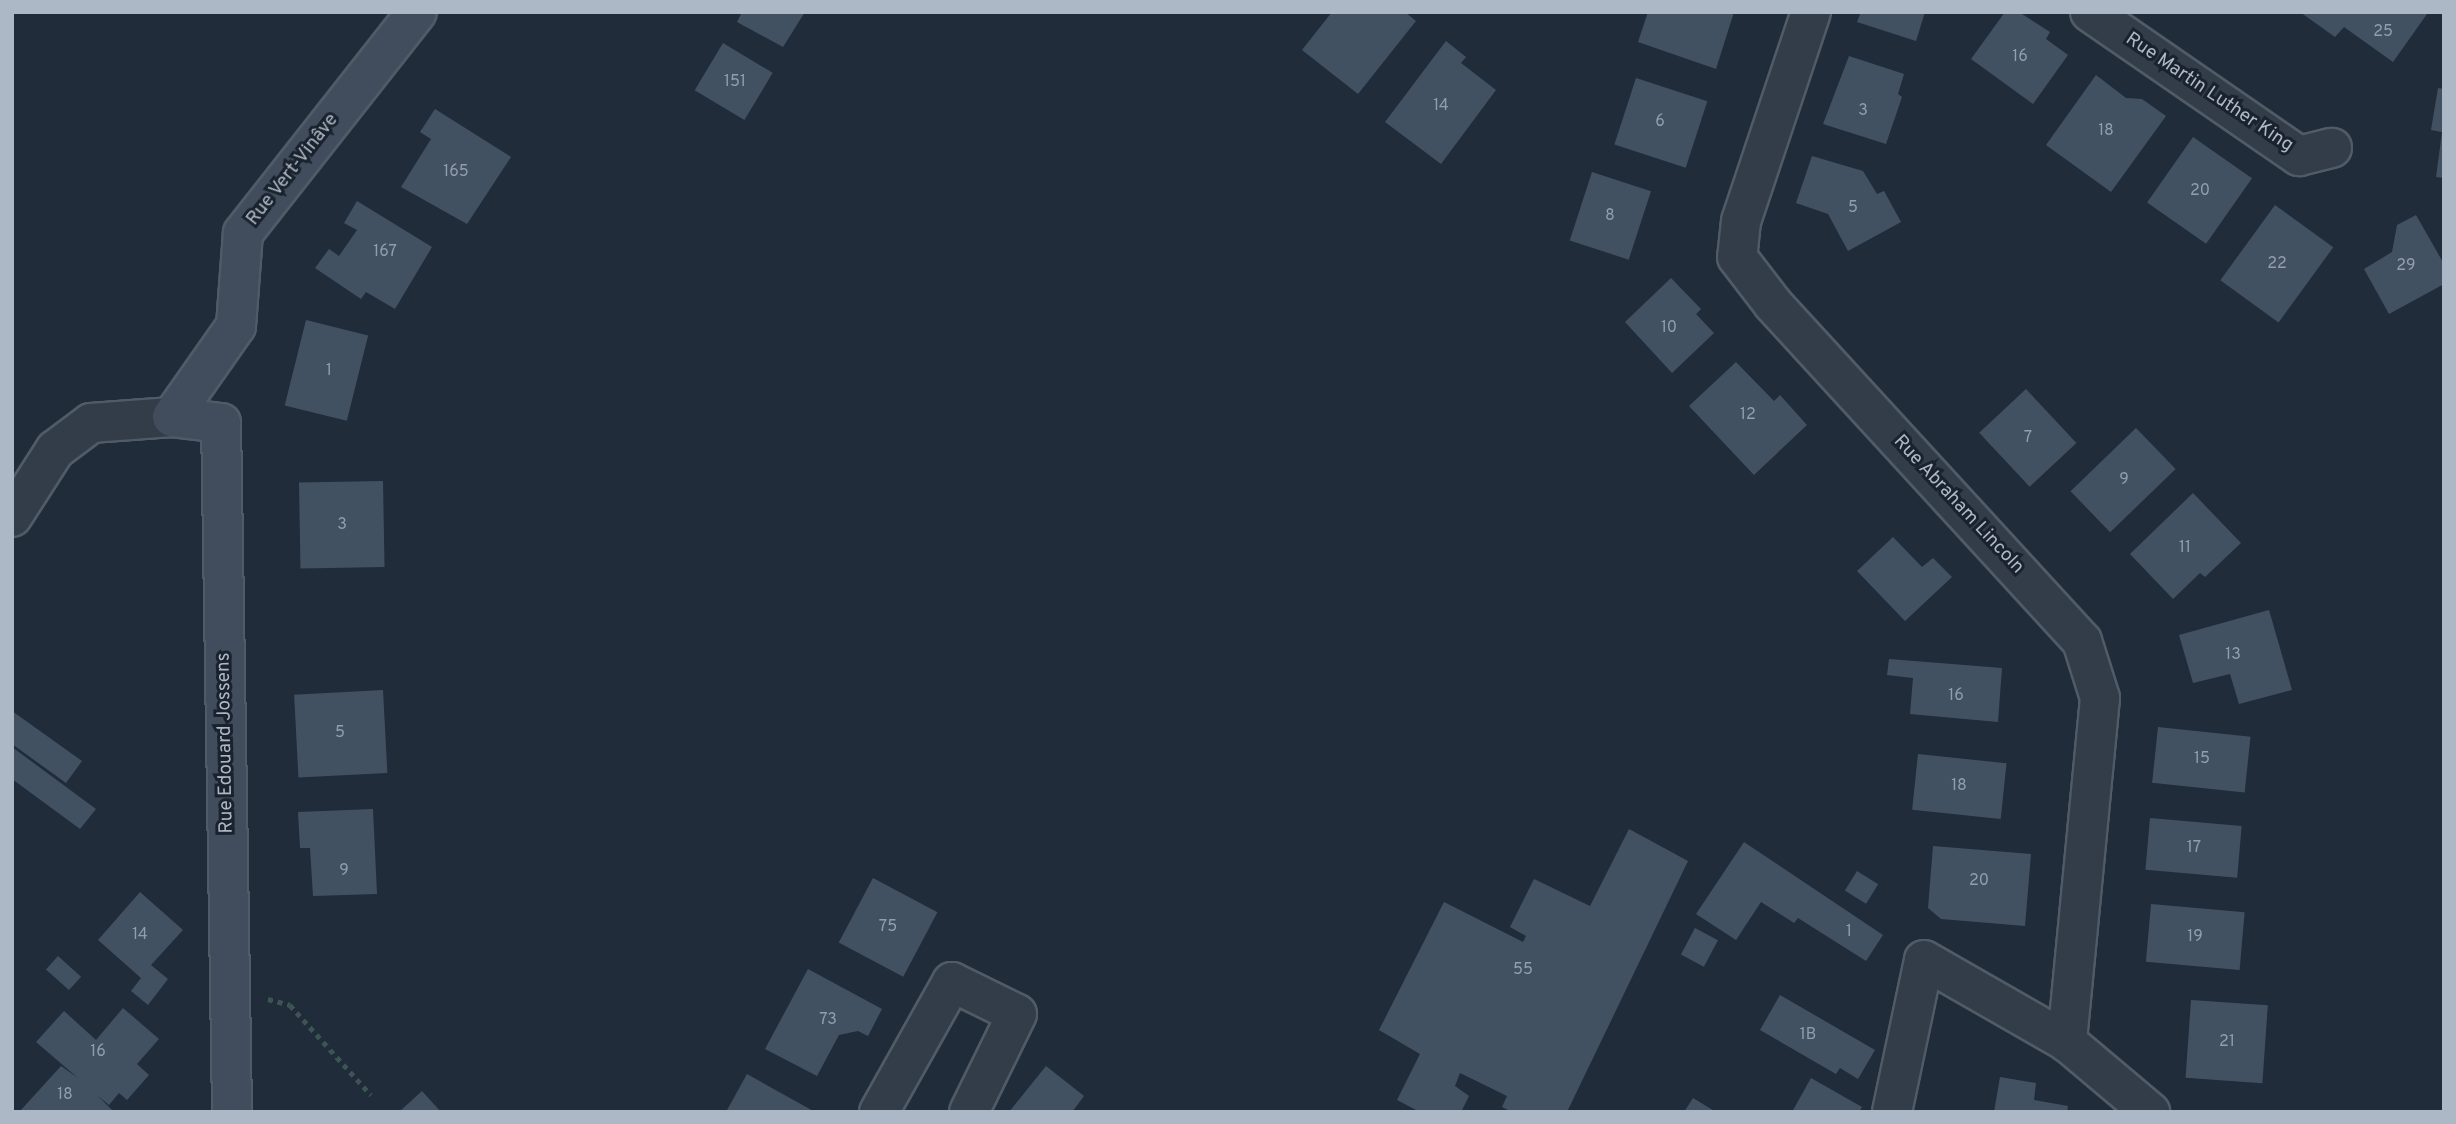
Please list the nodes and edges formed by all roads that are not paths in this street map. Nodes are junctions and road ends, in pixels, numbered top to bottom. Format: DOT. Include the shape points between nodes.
graph roads {
  1 [pos="418,12"];
  2 [pos="1811,12"];
  3 [pos="2090,12"];
  4 [pos="2332,148"];
  5 [pos="172,417"];
  6 [pos="12,517"];
  7 [pos="2067,1042"];
  8 [pos="2134,1107"];
  9 [pos="232,1112"];
  10 [pos="879,1112"];
  11 [pos="969,1112"];
  12 [pos="1892,1112"];
  1 -- 5 [label="street, Rue Vert-Vinâve" via="243,233 236,326"];
  2 -- 7 [label="street, Rue Abraham Lincoln" via="1741,221 1737,257 1773,304 2082,640 2100,698"];
  3 -- 4 [label="street, Rue Martin Luther King" via="2299,156"];
  5 -- 6 [label="street" via="91,423 55,450"];
  5 -- 9 [label="street, Rue Edouard Jossens" via="221,423"];
  7 -- 8 [label="street"];
  7 -- 12 [label="street" via="1924,960"];
  10 -- 11 [label="street" via="952,982 1017,1014"];
}
